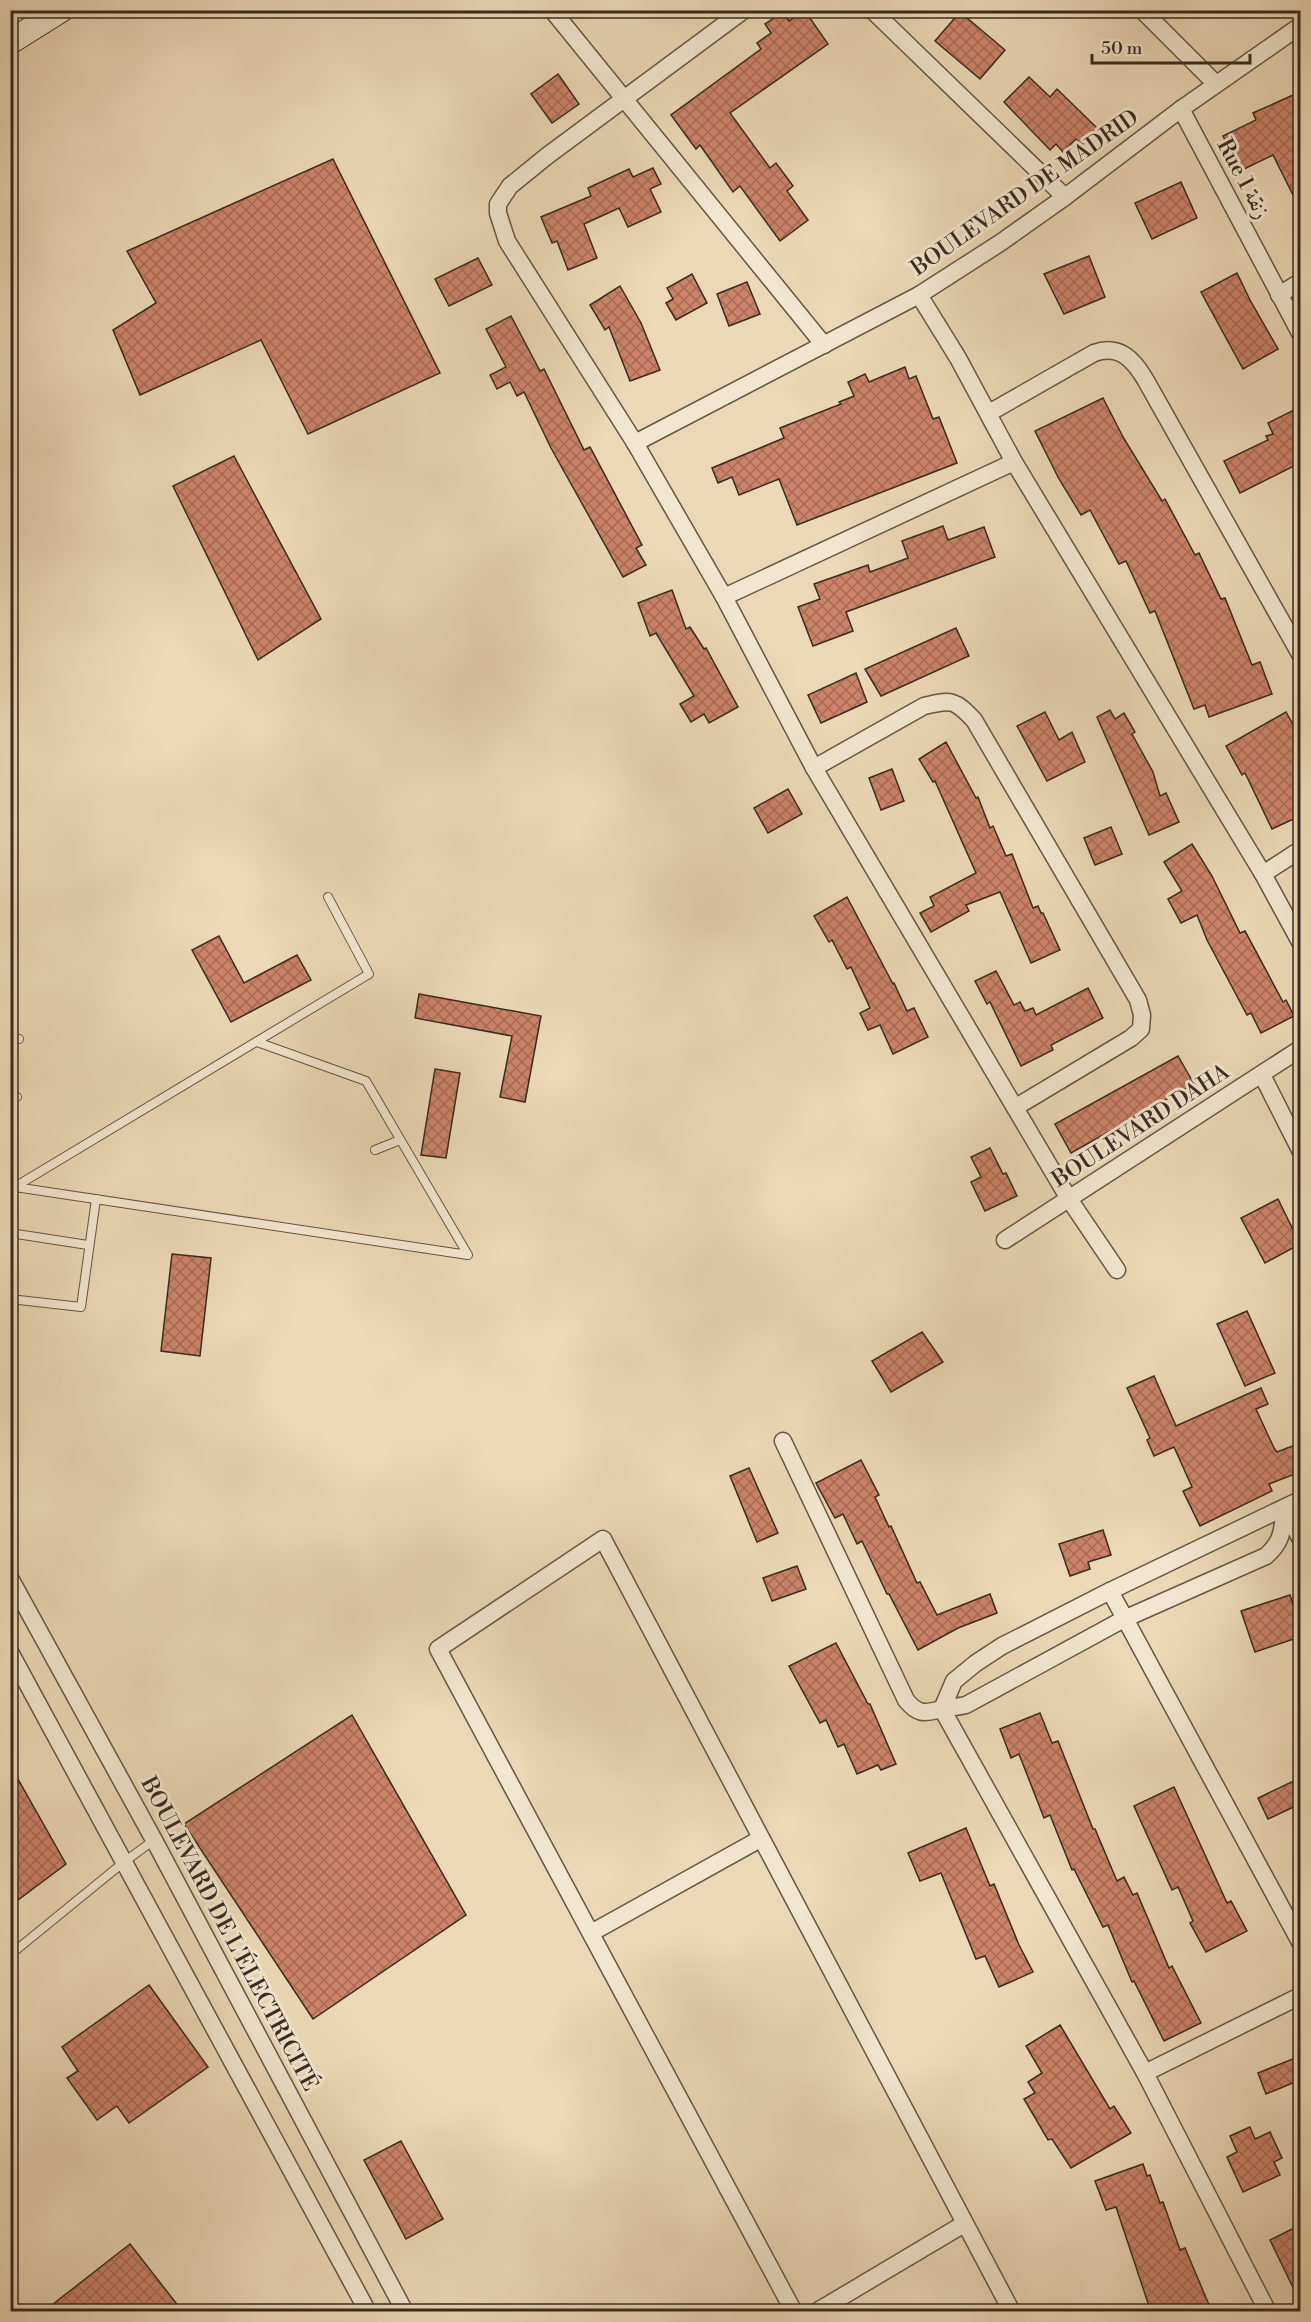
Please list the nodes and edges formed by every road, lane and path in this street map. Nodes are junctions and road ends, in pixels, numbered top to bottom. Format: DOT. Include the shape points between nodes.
graph roads {
  1 [pos="61,10"];
  2 [pos="552,10"];
  3 [pos="744,10"];
  4 [pos="872,10"];
  5 [pos="1142,10"];
  6 [pos="1300,26"];
  7 [pos="10,42"];
  8 [pos="1216,84"];
  9 [pos="623,99"];
  10 [pos="1181,109"];
  11 [pos="1065,197"];
  12 [pos="1300,282"];
  13 [pos="919,295"];
  14 [pos="1279,295"];
  15 [pos="1300,333"];
  16 [pos="824,345"];
  17 [pos="989,413"];
  18 [pos="635,443"];
  19 [pos="1014,462"];
  20 [pos="723,597"];
  21 [pos="1300,654"];
  22 [pos="814,768"];
  23 [pos="1300,850"];
  24 [pos="1263,874"];
  25 [pos="328,897"];
  26 [pos="1300,942"];
  27 [pos="257,1042"];
  28 [pos="1300,1049"];
  29 [pos="1262,1075"];
  30 [pos="1016,1107"];
  31 [pos="400,1140"];
  32 [pos="375,1150"];
  33 [pos="1300,1150"];
  34 [pos="13,1189"];
  35 [pos="96,1199"];
  36 [pos="1069,1199"];
  37 [pos="10,1233"];
  38 [pos="1005,1240"];
  39 [pos="88,1245"];
  40 [pos="1117,1270"];
  41 [pos="10,1299"];
  42 [pos="783,1441"];
  43 [pos="1300,1500"];
  44 [pos="1285,1508"];
  45 [pos="1300,1538"];
  46 [pos="10,1578"];
  47 [pos="1110,1591"];
  48 [pos="1124,1618"];
  49 [pos="10,1652"];
  50 [pos="942,1709"];
  51 [pos="760,1839"];
  52 [pos="154,1840"];
  53 [pos="124,1862"];
  54 [pos="591,1933"];
  55 [pos="1300,1942"];
  56 [pos="10,1955"];
  57 [pos="1300,1996"];
  58 [pos="1145,2073"];
  59 [pos="964,2224"];
  60 [pos="368,2312"];
  61 [pos="405,2312"];
  62 [pos="794,2312"];
  63 [pos="816,2312"];
  64 [pos="1012,2312"];
  65 [pos="1268,2312"];
  1 -- 7 [label="street"];
  2 -- 9 [label="street"];
  3 -- 9 [label="street"];
  4 -- 11 [label="street"];
  5 -- 8 [label="street"];
  6 -- 8 [label="street, BOULEVARD DE MADRID"];
  8 -- 10 [label="street, BOULEVARD DE MADRID"];
  9 -- 16 [label="street"];
  9 -- 18 [label="street" via="510,186 498,204 498,213 507,241"];
  10 -- 11 [label="street, BOULEVARD DE MADRID"];
  10 -- 14 [label="street, Rue 1 زنقة"];
  11 -- 13 [label="street, BOULEVARD DE MADRID"];
  12 -- 14 [label="street"];
  13 -- 16 [label="street, BOULEVARD DE MADRID"];
  13 -- 17 [label="street"];
  14 -- 15 [label="street, Rue 1 زنقة"];
  16 -- 18 [label="street, BOULEVARD DE MADRID"];
  17 -- 19 [label="street"];
  17 -- 21 [label="street" via="1094,353 1114,350 1126,355 1146,379"];
  18 -- 20 [label="street"];
  19 -- 20 [label="street"];
  19 -- 24 [label="street"];
  20 -- 22 [label="street"];
  22 -- 30 [label="street"];
  22 -- 30 [label="street" via="924,706 944,701 960,705 974,720 1138,1000 1142,1015 1141,1029 1131,1038"];
  23 -- 24 [label="street"];
  24 -- 26 [label="street"];
  25 -- 27 [label="lane" via="369,974"];
  27 -- 31 [label="lane" via="366,1081"];
  27 -- 34 [label="lane"];
  28 -- 29 [label="street, BOULEVARD DAHA"];
  29 -- 33 [label="street"];
  29 -- 36 [label="street, BOULEVARD DAHA"];
  30 -- 36 [label="street"];
  31 -- 32 [label="lane"];
  31 -- 35 [label="lane" via="468,1255"];
  34 -- 35 [label="lane"];
  35 -- 39 [label="lane"];
  36 -- 38 [label="street, BOULEVARD DAHA"];
  36 -- 40 [label="street"];
  37 -- 39 [label="lane"];
  39 -- 41 [label="lane" via="81,1307"];
  42 -- 50 [label="street" via="906,1700 921,1713"];
  43 -- 44 [label="street"];
  44 -- 45 [label="street"];
  44 -- 47 [label="street"];
  44 -- 48 [label="street" via="1282,1534 1266,1556"];
  46 -- 52 [label="street, BOULEVARD DE L'ÉLECTRICITÉ"];
  47 -- 48 [label="street"];
  47 -- 50 [label="street" via="976,1663 954,1681"];
  48 -- 50 [label="street" via="966,1705"];
  48 -- 55 [label="street"];
  49 -- 53 [label="street"];
  50 -- 58 [label="street"];
  51 -- 54 [label="street"];
  51 -- 54 [label="street" via="603,1539 438,1649"];
  51 -- 59 [label="street"];
  52 -- 53 [label="lane"];
  52 -- 61 [label="street, BOULEVARD DE L'ÉLECTRICITÉ"];
  53 -- 56 [label="lane"];
  53 -- 60 [label="street"];
  54 -- 62 [label="street"];
  57 -- 58 [label="street"];
  58 -- 65 [label="street"];
  59 -- 63 [label="street"];
  59 -- 64 [label="street"];
}
